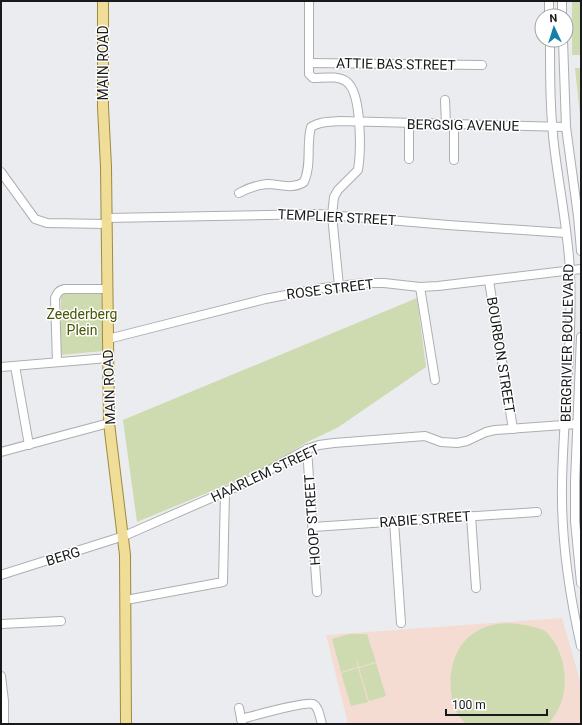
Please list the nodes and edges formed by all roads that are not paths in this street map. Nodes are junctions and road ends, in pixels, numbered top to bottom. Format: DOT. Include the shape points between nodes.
graph roads {
  1 [pos="103,1"];
  2 [pos="309,1"];
  3 [pos="550,48"];
  4 [pos="563,48"];
  5 [pos="309,63"];
  6 [pos="482,65"];
  7 [pos="445,100"];
  8 [pos="360,123"];
  9 [pos="409,124"];
  10 [pos="450,125"];
  11 [pos="566,127"];
  12 [pos="552,128"];
  13 [pos="409,159"];
  14 [pos="454,160"];
  15 [pos="1,172"];
  16 [pos="239,192"];
  17 [pos="332,215"];
  18 [pos="107,221"];
  19 [pos="566,233"];
  20 [pos="581,250"];
  21 [pos="581,269"];
  22 [pos="570,270"];
  23 [pos="489,281"];
  24 [pos="339,286"];
  25 [pos="420,288"];
  26 [pos="107,289"];
  27 [pos="581,337"];
  28 [pos="108,339"];
  29 [pos="108,358"];
  30 [pos="57,362"];
  31 [pos="15,366"];
  32 [pos="1,367"];
  33 [pos="435,380"];
  34 [pos="109,423"];
  35 [pos="565,424"];
  36 [pos="577,424"];
  37 [pos="513,429"];
  38 [pos="29,445"];
  39 [pos="307,449"];
  40 [pos="1,452"];
  41 [pos="225,492"];
  42 [pos="537,512"];
  43 [pos="471,516"];
  44 [pos="394,521"];
  45 [pos="312,527"];
  46 [pos="124,536"];
  47 [pos="1,575"];
  48 [pos="581,584"];
  49 [pos="476,588"];
  50 [pos="317,592"];
  51 [pos="126,600"];
  52 [pos="61,621"];
  53 [pos="401,623"];
  54 [pos="1,624"];
  55 [pos="581,646"];
  56 [pos="1,676"];
  57 [pos="239,708"];
  58 [pos="242,722"];
  59 [pos="4,724"];
  60 [pos="126,724"];
  61 [pos="322,724"];
  1 -- 18 [label="main road, MAIN ROAD"];
  2 -- 5 [label="street"];
  3 -- 12 [label="street, BERGRIVIER BOULEVARD"];
  4 -- 11 [label="street, BERGRIVIER BOULEVARD"];
  5 -- 6 [label="street, ATTIE BAS STREET"];
  5 -- 8 [label="street" via="309,74 313,78 338,78 346,81 357,104"];
  7 -- 10 [label="street"];
  8 -- 9 [label="street, BERGSIG AVENUE"];
  8 -- 16 [label="street, BERGSIG AVENUE" via="325,122 311,127 307,174 301,184 258,185"];
  8 -- 17 [label="street" via="358,170 338,190 334,197"];
  9 -- 10 [label="street, BERGSIG AVENUE"];
  9 -- 13 [label="street"];
  10 -- 12 [label="street, BERGSIG AVENUE"];
  10 -- 14 [label="street"];
  11 -- 12 [label="street, BERGSIG AVENUE"];
  11 -- 20 [label="street, BERGRIVIER BOULEVARD"];
  12 -- 19 [label="street, BERGRIVIER BOULEVARD"];
  15 -- 18 [label="street, TEMPLIER STREET" via="35,219 47,223"];
  17 -- 18 [label="street, TEMPLIER STREET" via="298,213"];
  17 -- 19 [label="street, TEMPLIER STREET"];
  17 -- 24 [label="street"];
  18 -- 26 [label="main road, MAIN ROAD"];
  19 -- 22 [label="street, BERGRIVIER BOULEVARD"];
  21 -- 22 [label="street, ROSE STREET"];
  22 -- 23 [label="street, ROSE STREET"];
  22 -- 35 [label="street, BERGRIVIER BOULEVARD"];
  23 -- 25 [label="street, ROSE STREET"];
  23 -- 37 [label="street, BOURBON STREET"];
  24 -- 25 [label="street, ROSE STREET" via="384,283"];
  24 -- 28 [label="street, ROSE STREET" via="266,299"];
  25 -- 33 [label="street"];
  26 -- 28 [label="main road, MAIN ROAD"];
  26 -- 30 [label="street" via="65,289 57,293"];
  27 -- 36 [label="street, BERGRIVIER BOULEVARD"];
  28 -- 29 [label="main road, MAIN ROAD"];
  29 -- 30 [label="street"];
  29 -- 34 [label="main road, MAIN ROAD"];
  30 -- 31 [label="street"];
  31 -- 32 [label="street"];
  31 -- 38 [label="street"];
  34 -- 38 [label="street"];
  34 -- 46 [label="main road, MAIN ROAD"];
  35 -- 36 [label="street, HAARLEM STREET"];
  35 -- 37 [label="street, HAARLEM STREET"];
  35 -- 55 [label="street, BERGRIVIER BOULEVARD" via="562,486 564,534 569,587"];
  36 -- 48 [label="street, BERGRIVIER BOULEVARD" via="575,521"];
  37 -- 39 [label="street, HAARLEM STREET" via="486,432 458,443 441,442 425,436 334,443"];
  38 -- 40 [label="street"];
  39 -- 41 [label="street, HAARLEM STREET"];
  39 -- 45 [label="street, HOOP STREET"];
  41 -- 46 [label="street, HAARLEM STREET"];
  41 -- 51 [label="street" via="223,582"];
  42 -- 43 [label="street, RABIE STREET"];
  43 -- 44 [label="street, RABIE STREET"];
  43 -- 49 [label="street"];
  44 -- 45 [label="street, RABIE STREET"];
  44 -- 53 [label="street"];
  45 -- 50 [label="street, HOOP STREET"];
  46 -- 47 [label="street, BERG"];
  46 -- 51 [label="main road, MAIN ROAD"];
  51 -- 60 [label="main road, MAIN ROAD"];
  52 -- 54 [label="street"];
  56 -- 59 [label="street"];
  57 -- 58 [label="street"];
  58 -- 61 [label="street" via="296,706 313,704"];
}
